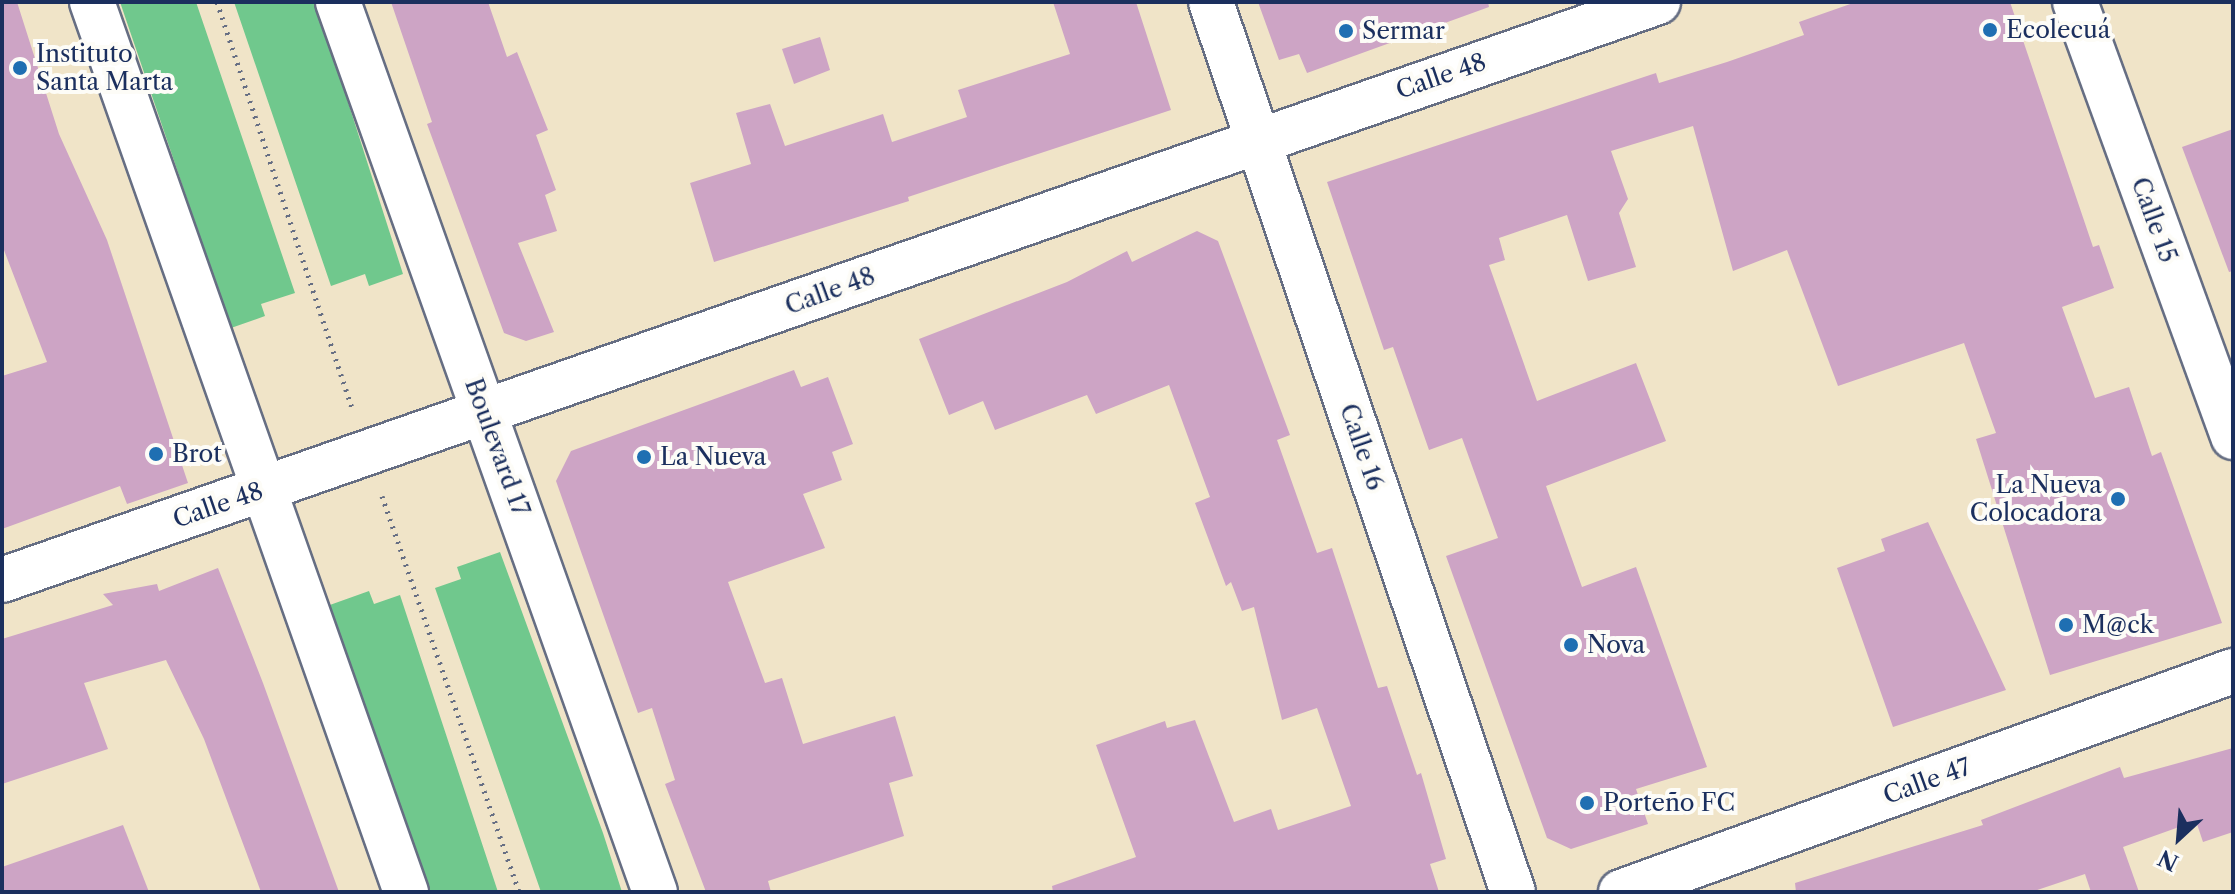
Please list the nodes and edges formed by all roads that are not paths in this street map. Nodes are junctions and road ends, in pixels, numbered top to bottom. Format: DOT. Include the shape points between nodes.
graph roads {
  1 [pos="92,2"];
  2 [pos="338,2"];
  3 [pos="1211,2"];
  4 [pos="1658,2"];
  5 [pos="2075,2"];
  6 [pos="1258,138"];
  7 [pos="486,415"];
  8 [pos="2233,437"];
  9 [pos="267,488"];
  10 [pos="2,580"];
  11 [pos="2233,671"];
  12 [pos="406,892"];
  13 [pos="655,892"];
  14 [pos="1513,892"];
  15 [pos="1621,892"];
  1 -- 9 [label="street"];
  2 -- 7 [label="street, Boulevard 17"];
  3 -- 6 [label="street, Calle 16"];
  4 -- 6 [label="street, Calle 48"];
  5 -- 8 [label="street, Calle 15"];
  6 -- 7 [label="street, Calle 48"];
  6 -- 14 [label="street, Calle 16"];
  7 -- 9 [label="street, Calle 48"];
  7 -- 13 [label="street, Boulevard 17"];
  9 -- 10 [label="street, Calle 48"];
  9 -- 12 [label="street"];
  11 -- 15 [label="street, Calle 47"];
}
